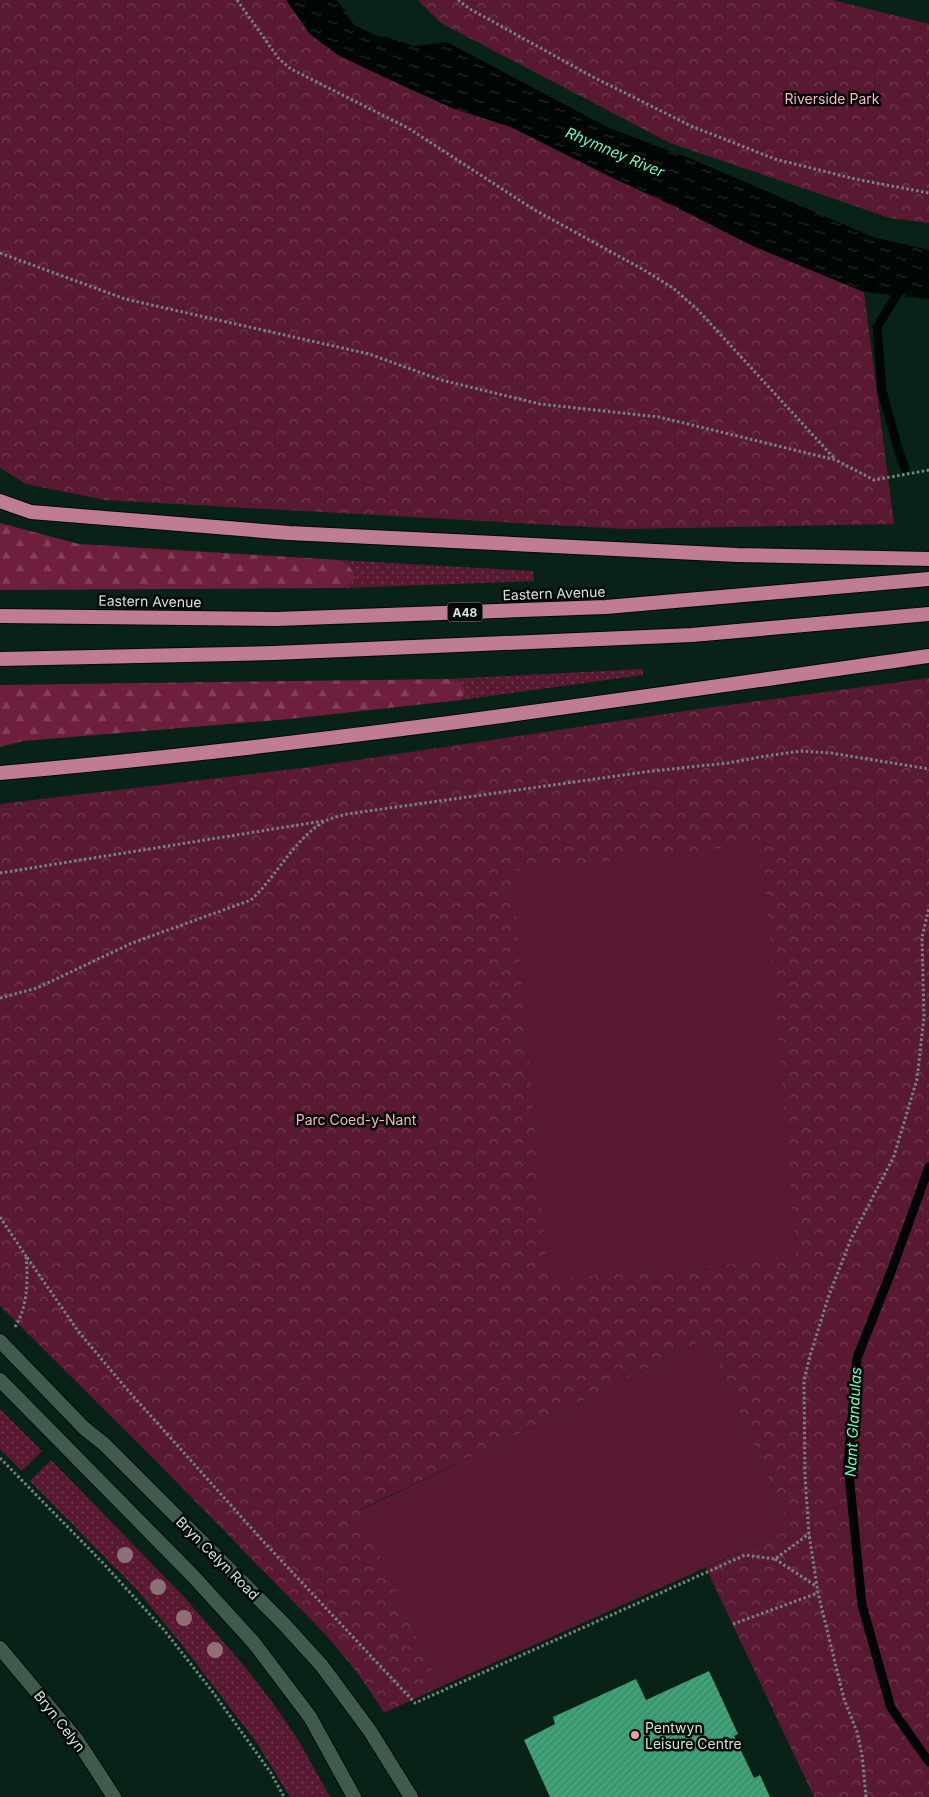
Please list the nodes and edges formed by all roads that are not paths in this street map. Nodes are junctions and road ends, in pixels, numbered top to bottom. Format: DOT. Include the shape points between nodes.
graph roads {
  1 [pos="0,501"];
  2 [pos="929,559"];
  3 [pos="929,579"];
  4 [pos="929,614"];
  5 [pos="0,616"];
  6 [pos="929,656"];
  7 [pos="0,659"];
  8 [pos="0,773"];
  9 [pos="0,1341"];
  10 [pos="0,1380"];
  11 [pos="0,1648"];
  12 [pos="114,1797"];
  13 [pos="354,1797"];
  14 [pos="411,1797"];
  1 -- 2 [label="highway" via="31,512 289,534 737,555"];
  3 -- 5 [label="highway, Eastern Avenue / A48" via="606,607 276,619"];
  4 -- 7 [label="highway" via="682,635 274,654"];
  6 -- 8 [label="highway" via="363,735"];
  9 -- 14 [label="street, Bryn Celyn Road" via="283,1623 322,1666 370,1731"];
  10 -- 13 [label="street" via="254,1643 310,1717"];
  11 -- 12 [label="street, Bryn Celyn" via="77,1740"];
}
